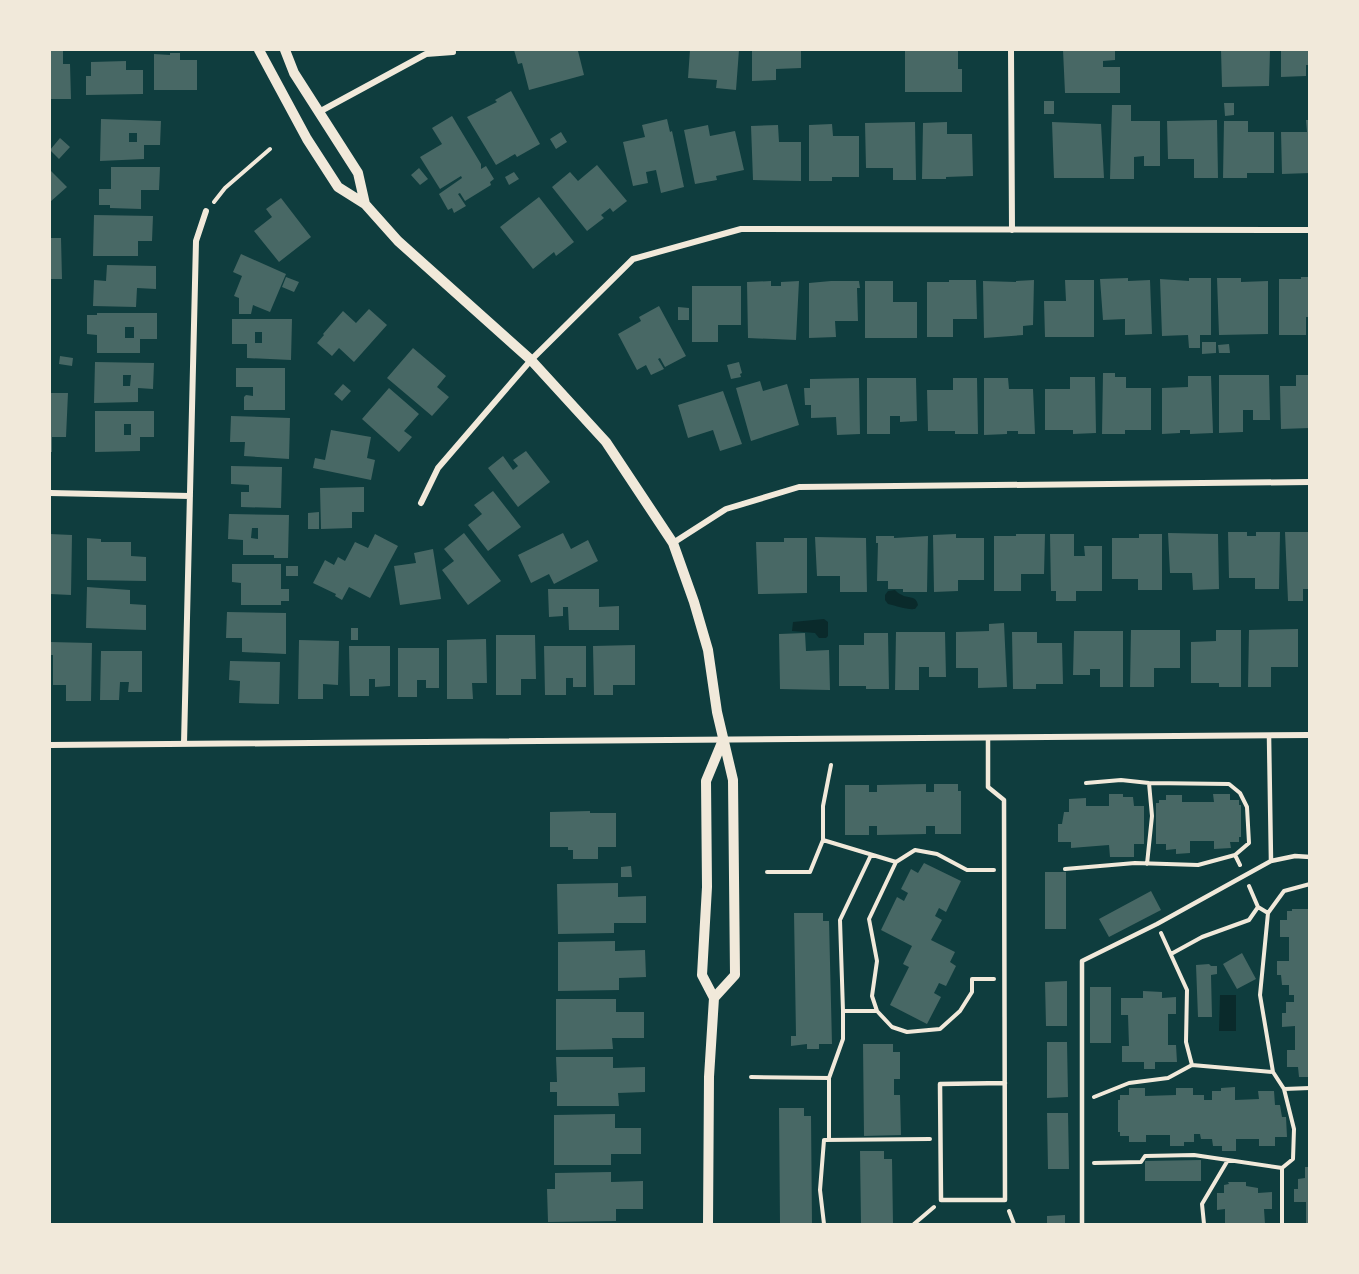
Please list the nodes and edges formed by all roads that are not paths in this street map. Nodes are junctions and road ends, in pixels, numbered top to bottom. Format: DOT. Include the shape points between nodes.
graph roads {
  1 [pos="259,50"];
  2 [pos="285,50"];
  3 [pos="1011,50"];
  4 [pos="453,52"];
  5 [pos="319,112"];
  6 [pos="365,204"];
  7 [pos="206,211"];
  8 [pos="1012,230"];
  9 [pos="1310,230"];
  10 [pos="531,360"];
  11 [pos="1310,482"];
  12 [pos="50,493"];
  13 [pos="190,496"];
  14 [pos="421,503"];
  15 [pos="673,543"];
  16 [pos="1310,735"];
  17 [pos="1269,736"];
  18 [pos="988,738"];
  19 [pos="723,740"];
  20 [pos="184,744"];
  21 [pos="50,745"];
  22 [pos="1310,857"];
  23 [pos="1271,861"];
  24 [pos="714,998"];
  25 [pos="1005,1083"];
  26 [pos="708,1224"];
  27 [pos="1082,1224"];
  1 -- 6 [label="street" via="307,140 338,187"];
  2 -- 5 [label="street" via="294,74"];
  3 -- 8 [label="street"];
  4 -- 5 [label="street" via="426,54"];
  5 -- 6 [label="street" via="358,173"];
  6 -- 10 [label="street" via="398,241"];
  7 -- 13 [label="street" via="196,241"];
  8 -- 9 [label="street"];
  8 -- 10 [label="street" via="741,229 633,259"];
  10 -- 14 [label="street" via="438,468"];
  10 -- 15 [label="street" via="606,442"];
  11 -- 15 [label="street" via="800,487 726,509"];
  12 -- 13 [label="street"];
  13 -- 20 [label="street"];
  15 -- 19 [label="street" via="708,650"];
  16 -- 17 [label="street"];
  17 -- 18 [label="street"];
  17 -- 23 [label="lane"];
  18 -- 19 [label="street"];
  18 -- 25 [label="lane" via="988,788 1004,800"];
  19 -- 20 [label="street"];
  19 -- 24 [label="street" via="706,781 707,887 702,975"];
  19 -- 24 [label="street" via="733,780 735,975"];
  20 -- 21 [label="street"];
  22 -- 23 [label="lane"];
  23 -- 27 [label="lane" via="1082,961"];
  24 -- 26 [label="street"];
  25 -- 25 [label="lane" via="1005,1200 941,1200 940,1084"];
}
